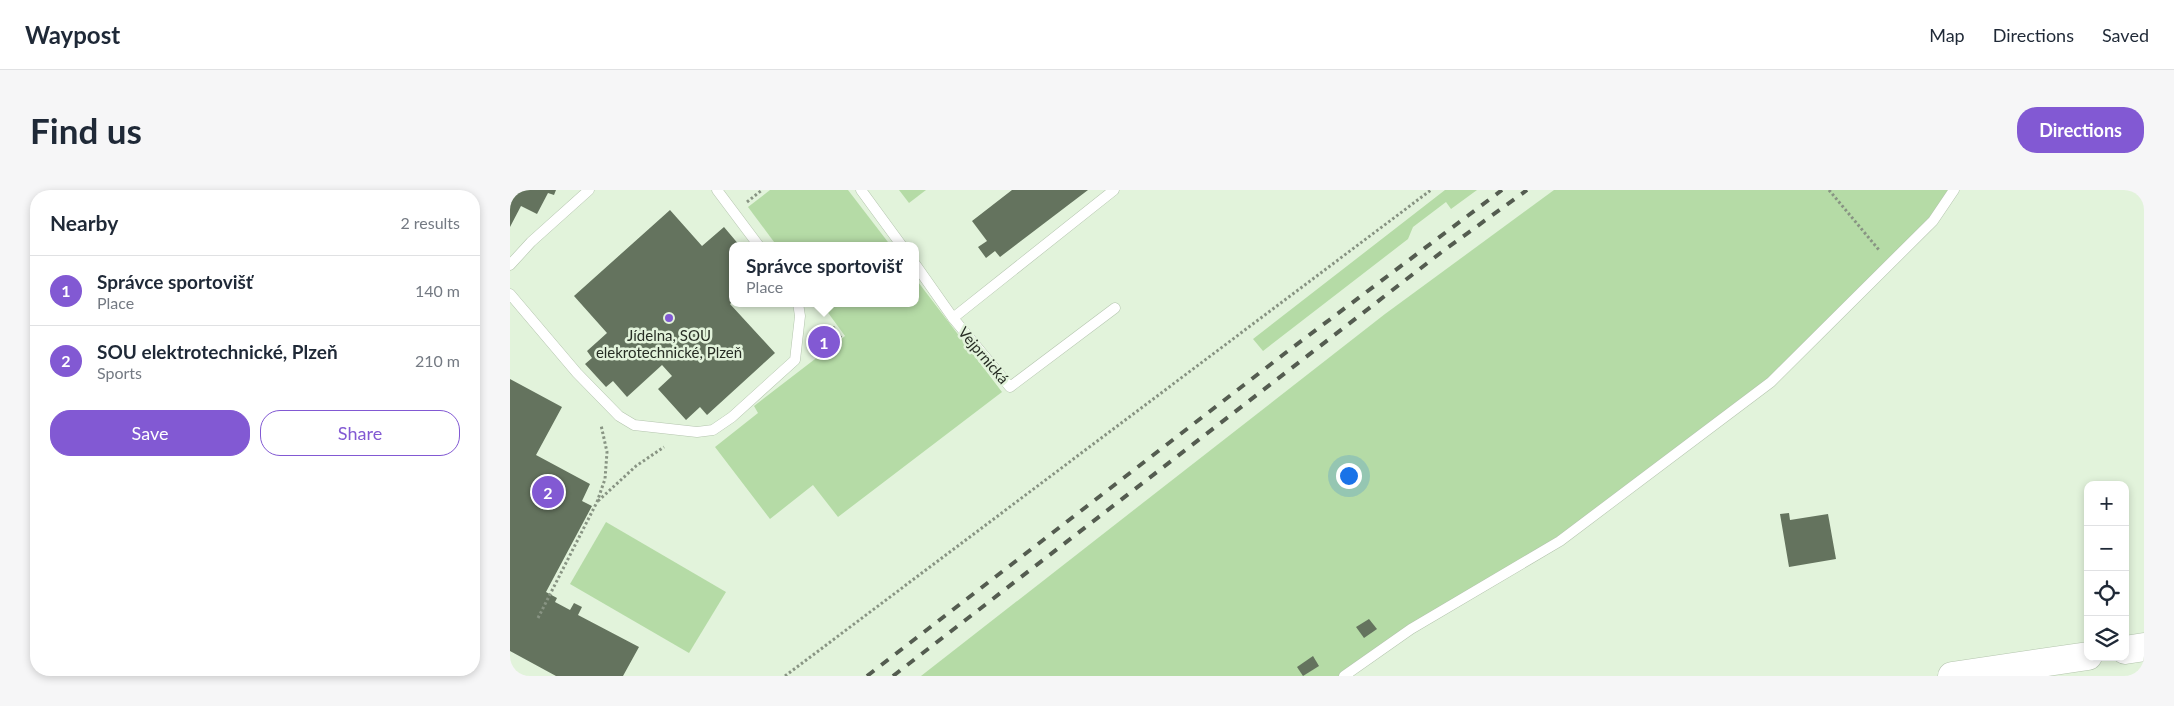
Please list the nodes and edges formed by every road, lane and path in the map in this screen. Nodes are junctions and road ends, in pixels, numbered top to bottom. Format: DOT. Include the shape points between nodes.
graph roads {
  1 [pos="589,190"];
  2 [pos="717,190"];
  3 [pos="860,190"];
  4 [pos="1114,190"];
  5 [pos="1431,190"];
  6 [pos="1829,190"];
  7 [pos="1954,190"];
  8 [pos="756,242"];
  9 [pos="899,242"];
  10 [pos="1890,264"];
  11 [pos="510,265"];
  12 [pos="919,270"];
  13 [pos="510,294"];
  14 [pos="799,307"];
  15 [pos="1115,308"];
  16 [pos="953,318"];
  17 [pos="601,423"];
  18 [pos="697,432"];
  19 [pos="597,502"];
  20 [pos="538,618"];
  21 [pos="2144,647"];
  22 [pos="2129,649"];
  23 [pos="2084,657"];
  24 [pos="785,676"];
  25 [pos="1344,676"];
  26 [pos="1952,676"];
  1 -- 11 [label="lane"];
  2 -- 8 [label="lane"];
  3 -- 9 [label="lane"];
  4 -- 16 [label="lane"];
  5 -- 24 [label="path"];
  6 -- 10 [label="path"];
  7 -- 10 [label="lane" via="1933,221"];
  10 -- 25 [label="lane" via="1771,382 1643,480 1560,541 1411,629"];
  12 -- 16 [label="lane, Vejprnická"];
  13 -- 18 [label="lane" via="619,416 634,425"];
  14 -- 18 [label="lane" via="795,360 732,417 713,430"];
  15 -- 16 [label="lane, Vejprnická" via="1010,387"];
  17 -- 19 [label="path" via="607,452 605,479"];
  18 -- 19 [label="path" via="667,445 636,466"];
  19 -- 20 [label="path"];
  21 -- 22 [label="main road"];
  23 -- 26 [label="main road"];
}
